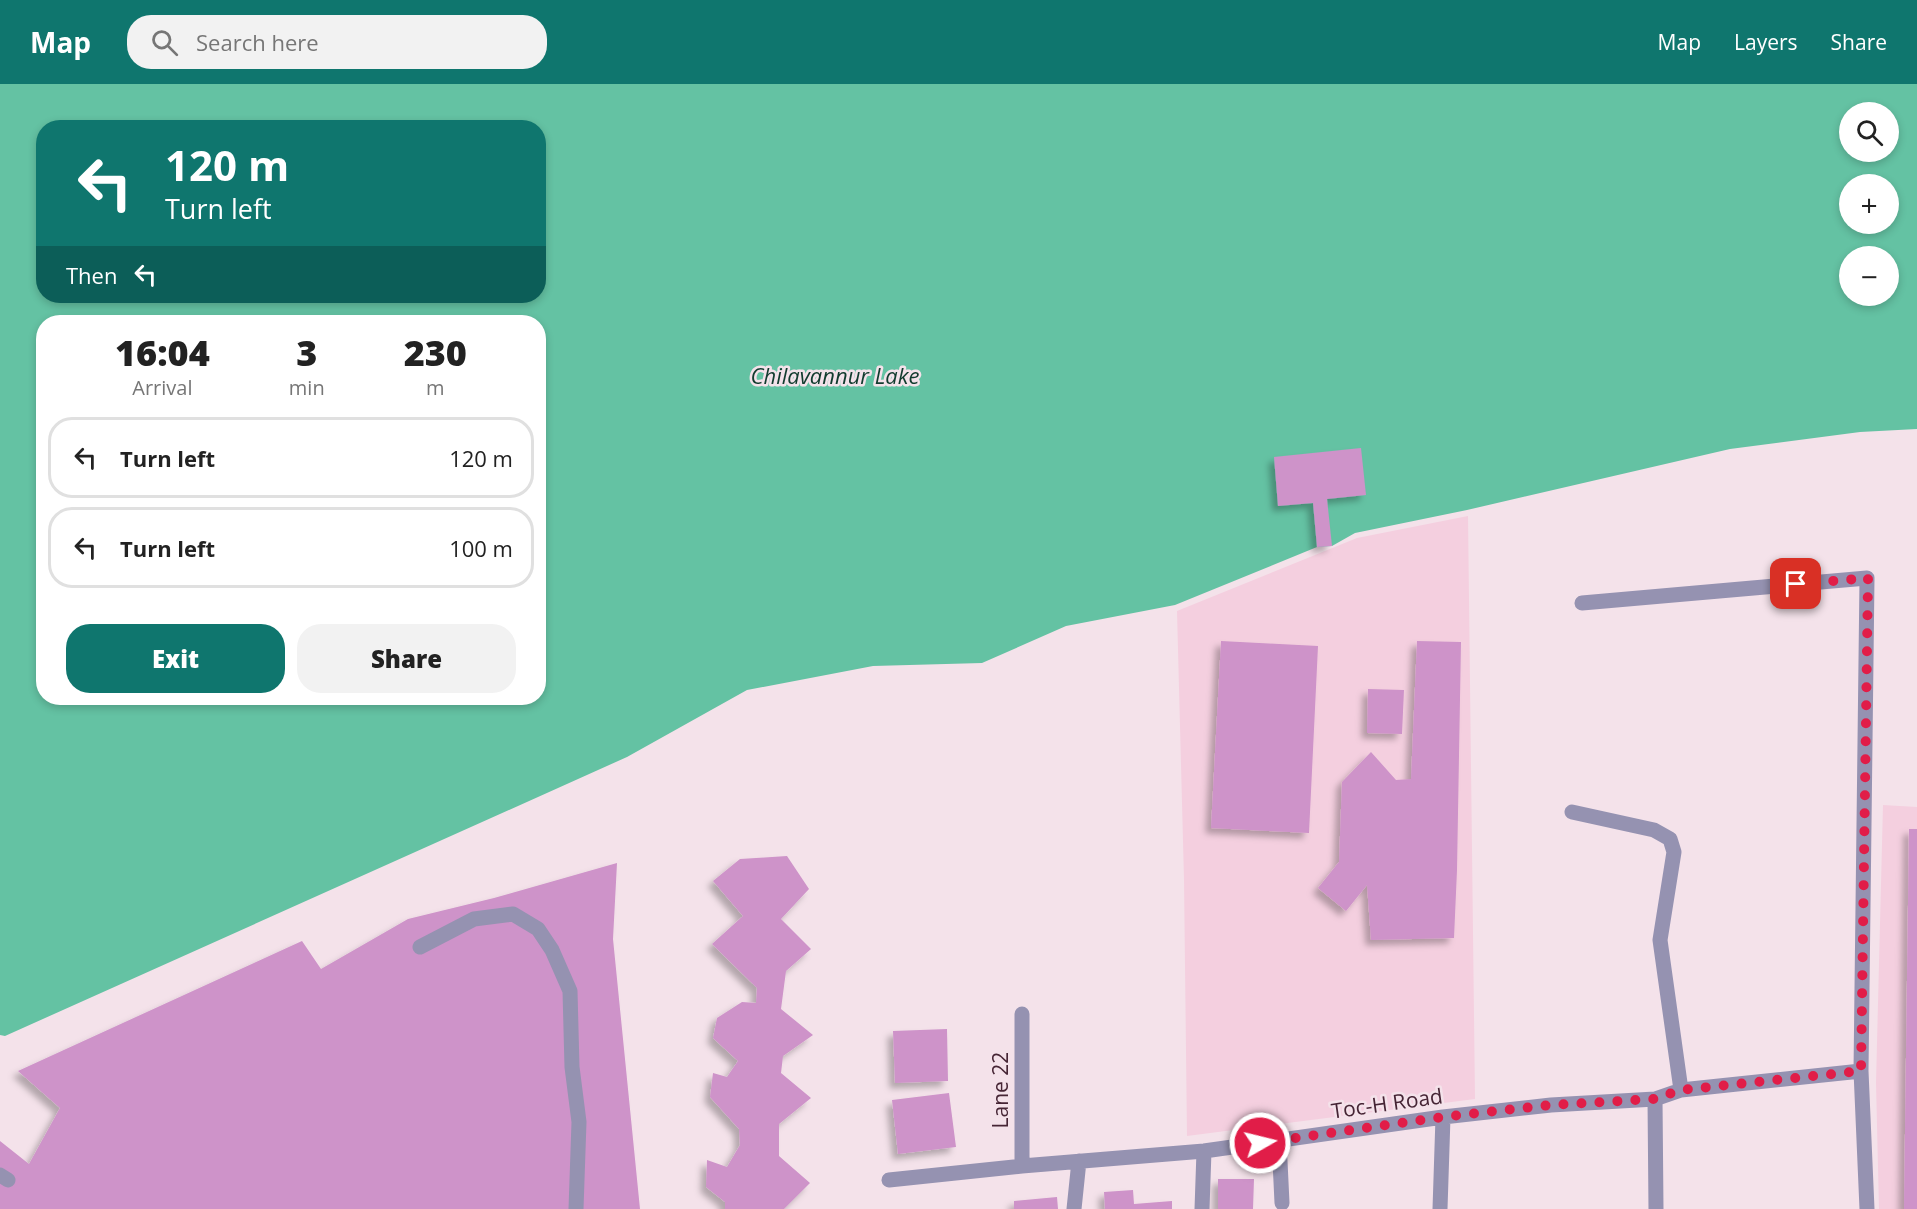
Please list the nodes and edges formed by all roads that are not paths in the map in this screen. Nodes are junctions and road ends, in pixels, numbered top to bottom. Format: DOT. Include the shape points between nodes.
graph roads {
  1 [pos="1582,603"];
  2 [pos="1572,812"];
  3 [pos="420,947"];
  4 [pos="1022,1014"];
  5 [pos="1861,1071"];
  6 [pos="1681,1090"];
  7 [pos="1654,1099"];
  8 [pos="1443,1117"];
  9 [pos="1279,1140"];
  10 [pos="1203,1151"];
  11 [pos="1079,1161"];
  12 [pos="1022,1166"];
  13 [pos="889,1180"];
  14 [pos="1282,1203"];
  15 [pos="576,1209"];
  16 [pos="1074,1209"];
  17 [pos="1202,1209"];
  18 [pos="1440,1209"];
  19 [pos="1656,1209"];
  20 [pos="1867,1209"];
  1 -- 5 [label="street" via="1868,578"];
  2 -- 6 [label="street" via="1654,830 1670,839 1674,852 1660,940"];
  3 -- 15 [label="street" via="474,919 513,914 538,929 552,950 570,991 572,1067 579,1122"];
  4 -- 12 [label="street, Lane 22"];
  5 -- 6 [label="street, Toc-H Road"];
  5 -- 20 [label="street"];
  6 -- 7 [label="street, Toc-H Road"];
  7 -- 8 [label="street, Toc-H Road"];
  7 -- 19 [label="street"];
  8 -- 9 [label="street, Toc-H Road"];
  8 -- 18 [label="street"];
  9 -- 10 [label="street, Toc-H Road"];
  9 -- 14 [label="street"];
  10 -- 11 [label="street, Toc-H Road"];
  10 -- 17 [label="street"];
  11 -- 12 [label="street, Toc-H Road"];
  11 -- 16 [label="street"];
  12 -- 13 [label="street, Toc-H Road"];
}
